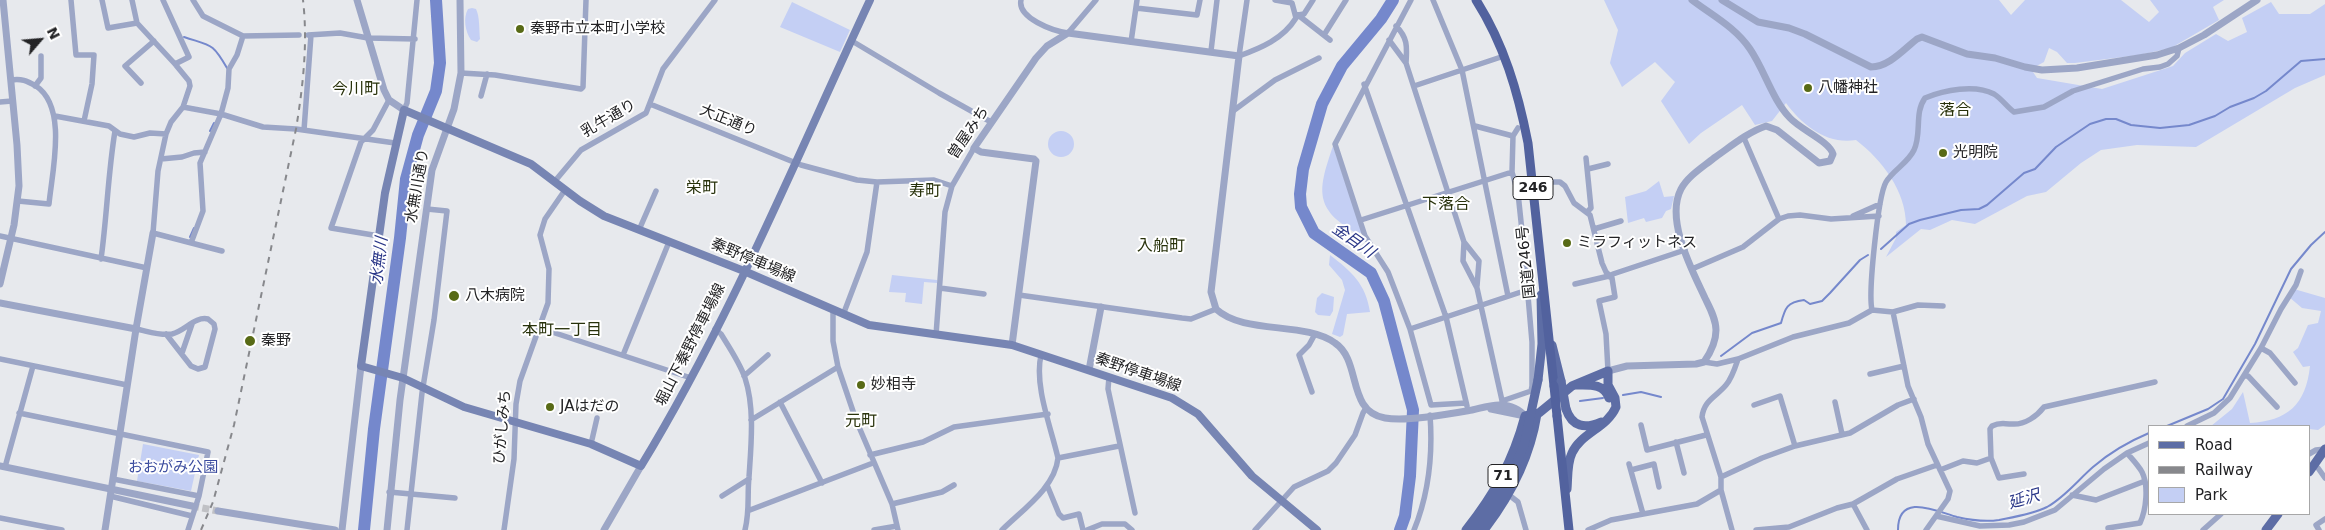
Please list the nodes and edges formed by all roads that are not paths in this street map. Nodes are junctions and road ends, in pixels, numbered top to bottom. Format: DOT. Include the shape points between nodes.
graph roads {
  1 [pos="3,0"];
  2 [pos="71,0"];
  3 [pos="102,0"];
  4 [pos="132,0"];
  5 [pos="163,0"];
  6 [pos="193,0"];
  7 [pos="357,0"];
  8 [pos="417,0"];
  9 [pos="460,0"];
  10 [pos="586,0"];
  11 [pos="716,0"];
  12 [pos="870,0"];
  13 [pos="1021,0"];
  14 [pos="1096,0"];
  15 [pos="1137,0"];
  16 [pos="1200,0"];
  17 [pos="1217,0"];
  18 [pos="1247,0"];
  19 [pos="1275,0"];
  20 [pos="1312,0"];
  21 [pos="1346,0"];
  22 [pos="1411,0"];
  23 [pos="1433,0"];
  24 [pos="1476,0"];
  25 [pos="1692,0"];
  26 [pos="1722,0"];
  27 [pos="2254,1"];
  28 [pos="1136,8"];
  29 [pos="1297,16"];
  30 [pos="137,23"];
  31 [pos="1396,26"];
  32 [pos="1068,33"];
  33 [pos="299,35"];
  34 [pos="1324,35"];
  35 [pos="3,36"];
  36 [pos="243,36"];
  37 [pos="368,38"];
  38 [pos="415,39"];
  39 [pos="852,40"];
  40 [pos="1330,40"];
  41 [pos="1389,40"];
  42 [pos="154,41"];
  43 [pos="1131,42"];
  44 [pos="2179,48"];
  45 [pos="1211,51"];
  46 [pos="42,56"];
  47 [pos="1239,56"];
  48 [pos="1504,56"];
  49 [pos="1319,58"];
  50 [pos="1406,63"];
  51 [pos="175,64"];
  52 [pos="1462,70"];
  53 [pos="461,73"];
  54 [pos="487,74"];
  55 [pos="11,80"];
  56 [pos="141,83"];
  57 [pos="1364,84"];
  58 [pos="35,86"];
  59 [pos="1414,86"];
  60 [pos="481,96"];
  61 [pos="389,100"];
  62 [pos="12,101"];
  63 [pos="0,102"];
  64 [pos="650,104"];
  65 [pos="183,107"];
  66 [pos="406,111"];
  67 [pos="1233,112"];
  68 [pos="221,114"];
  69 [pos="55,116"];
  70 [pos="84,121"];
  71 [pos="991,122"];
  72 [pos="1474,126"];
  73 [pos="443,127"];
  74 [pos="1518,128"];
  75 [pos="304,130"];
  76 [pos="115,131"];
  77 [pos="166,134"];
  78 [pos="1512,136"];
  79 [pos="1744,138"];
  80 [pos="365,139"];
  81 [pos="395,143"];
  82 [pos="974,148"];
  83 [pos="205,152"];
  84 [pos="1586,158"];
  85 [pos="161,159"];
  86 [pos="795,163"];
  87 [pos="1608,164"];
  88 [pos="1588,168"];
  89 [pos="1512,172"];
  90 [pos="1485,180"];
  91 [pos="555,181"];
  92 [pos="877,182"];
  93 [pos="1532,182"];
  94 [pos="952,186"];
  95 [pos="565,190"];
  96 [pos="656,191"];
  97 [pos="1449,192"];
  98 [pos="18,202"];
  99 [pos="1880,204"];
  100 [pos="1407,205"];
  101 [pos="427,209"];
  102 [pos="1587,212"];
  103 [pos="1879,216"];
  104 [pos="1851,217"];
  105 [pos="1779,218"];
  106 [pos="1361,220"];
  107 [pos="1621,221"];
  108 [pos="1594,229"];
  109 [pos="639,230"];
  110 [pos="153,233"];
  111 [pos="0,236"];
  112 [pos="379,236"];
  113 [pos="11,238"];
  114 [pos="669,242"];
  115 [pos="1464,242"];
  116 [pos="191,243"];
  117 [pos="1685,250"];
  118 [pos="222,251"];
  119 [pos="101,259"];
  120 [pos="1540,262"];
  121 [pos="147,268"];
  122 [pos="1692,269"];
  123 [pos="2,270"];
  124 [pos="744,271"];
  125 [pos="2301,271"];
  126 [pos="1609,276"];
  127 [pos="0,284"];
  128 [pos="1575,284"];
  129 [pos="978,286"];
  130 [pos="940,288"];
  131 [pos="1477,288"];
  132 [pos="1527,290"];
  133 [pos="1019,295"];
  134 [pos="1508,296"];
  135 [pos="0,303"];
  136 [pos="1481,305"];
  137 [pos="1943,306"];
  138 [pos="1101,308"];
  139 [pos="1216,309"];
  140 [pos="832,310"];
  141 [pos="1872,310"];
  142 [pos="1894,312"];
  143 [pos="843,315"];
  144 [pos="1446,317"];
  145 [pos="192,324"];
  146 [pos="540,328"];
  147 [pos="136,329"];
  148 [pos="715,329"];
  149 [pos="1410,329"];
  150 [pos="166,334"];
  151 [pos="1315,334"];
  152 [pos="936,335"];
  153 [pos="1012,346"];
  154 [pos="2261,348"];
  155 [pos="182,353"];
  156 [pos="623,355"];
  157 [pos="768,355"];
  158 [pos="1041,355"];
  159 [pos="0,359"];
  160 [pos="1738,359"];
  161 [pos="1704,362"];
  162 [pos="33,366"];
  163 [pos="838,366"];
  164 [pos="1904,366"];
  165 [pos="364,367"];
  166 [pos="1089,370"];
  167 [pos="1608,371"];
  168 [pos="1870,374"];
  169 [pos="744,376"];
  170 [pos="1109,376"];
  171 [pos="2245,376"];
  172 [pos="401,378"];
  173 [pos="690,378"];
  174 [pos="2155,382"];
  175 [pos="1557,383"];
  176 [pos="2295,383"];
  177 [pos="127,385"];
  178 [pos="423,386"];
  179 [pos="1572,386"];
  180 [pos="1312,392"];
  181 [pos="1914,399"];
  182 [pos="780,402"];
  183 [pos="1835,402"];
  184 [pos="1466,403"];
  185 [pos="1502,403"];
  186 [pos="1754,405"];
  187 [pos="2277,407"];
  188 [pos="1366,408"];
  189 [pos="1481,408"];
  190 [pos="1468,411"];
  191 [pos="1614,412"];
  192 [pos="19,414"];
  193 [pos="1048,414"];
  194 [pos="1537,414"];
  195 [pos="1429,416"];
  196 [pos="1525,416"];
  197 [pos="597,418"];
  198 [pos="751,420"];
  199 [pos="1606,420"];
  200 [pos="515,422"];
  201 [pos="1641,425"];
  202 [pos="2189,425"];
  203 [pos="120,434"];
  204 [pos="1706,434"];
  205 [pos="1842,434"];
  206 [pos="1676,442"];
  207 [pos="2148,443"];
  208 [pos="591,444"];
  209 [pos="1119,446"];
  210 [pos="1795,446"];
  211 [pos="2325,449"];
  212 [pos="2127,453"];
  213 [pos="2310,453"];
  214 [pos="870,455"];
  215 [pos="1058,458"];
  216 [pos="1991,458"];
  217 [pos="873,463"];
  218 [pos="2,466"];
  219 [pos="641,466"];
  220 [pos="1939,468"];
  221 [pos="2311,469"];
  222 [pos="1684,473"];
  223 [pos="2024,474"];
  224 [pos="1720,477"];
  225 [pos="113,478"];
  226 [pos="2325,478"];
  227 [pos="749,479"];
  228 [pos="2145,481"];
  229 [pos="822,483"];
  230 [pos="954,485"];
  231 [pos="1048,485"];
  232 [pos="1658,487"];
  233 [pos="1721,490"];
  234 [pos="110,492"];
  235 [pos="389,492"];
  236 [pos="410,494"];
  237 [pos="2072,495"];
  238 [pos="198,496"];
  239 [pos="722,496"];
  240 [pos="1509,496"];
  241 [pos="455,498"];
  242 [pos="1566,498"];
  243 [pos="1282,502"];
  244 [pos="892,504"];
  245 [pos="1854,504"];
  246 [pos="192,506"];
  247 [pos="750,510"];
  248 [pos="218,511"];
  249 [pos="1135,513"];
  250 [pos="1643,514"];
  251 [pos="2220,515"];
  252 [pos="2277,515"];
  253 [pos="192,516"];
  254 [pos="1936,516"];
  255 [pos="0,518"];
  256 [pos="2325,519"];
  257 [pos="47,528"];
  258 [pos="897,528"];
  259 [pos="2108,528"];
  260 [pos="1771,529"];
  261 [pos="62,530"];
  262 [pos="105,530"];
  263 [pos="188,530"];
  264 [pos="334,530"];
  265 [pos="342,530"];
  266 [pos="387,530"];
  267 [pos="407,530"];
  268 [pos="504,530"];
  269 [pos="604,530"];
  270 [pos="745,530"];
  271 [pos="874,530"];
  272 [pos="1002,530"];
  273 [pos="1085,530"];
  274 [pos="1132,530"];
  275 [pos="1255,530"];
  276 [pos="1317,530"];
  277 [pos="1414,530"];
  278 [pos="1466,530"];
  279 [pos="1474,530"];
  280 [pos="1484,530"];
  281 [pos="1526,530"];
  282 [pos="1569,530"];
  283 [pos="1588,530"];
  284 [pos="1732,530"];
  285 [pos="1756,530"];
  286 [pos="1867,530"];
  287 [pos="1927,530"];
  288 [pos="2203,530"];
  289 [pos="2266,530"];
  290 [pos="2319,530"];
  1 -- 35 [label="street"];
  2 -- 70 [label="street" via="76,55 94,55"];
  3 -- 30 [label="street" via="108,28"];
  4 -- 30 [label="street"];
  5 -- 51 [label="street" via="189,57"];
  6 -- 36 [label="street" via="203,16"];
  7 -- 37 [label="street"];
  8 -- 38 [label="street"];
  9 -- 53 [label="street, 水無川通り"];
  10 -- 54 [label="street" via="583,87"];
  11 -- 64 [label="street, 乳牛通り" via="663,69"];
  12 -- 39 [label="main road, 堀山下秦野停車場線"];
  13 -- 32 [label="street" via="1023,13 1049,28"];
  14 -- 32 [label="street"];
  15 -- 28 [label="street"];
  16 -- 28 [label="street" via="1197,15"];
  17 -- 45 [label="street"];
  18 -- 47 [label="street"];
  19 -- 29 [label="street" via="1292,3"];
  20 -- 29 [label="street" via="1304,14"];
  21 -- 34 [label="street"];
  22 -- 31 [label="street"];
  23 -- 52 [label="street"];
  24 -- 48 [label="highway, 国道246号 / 246"];
  25 -- 79 [label="street" via="1738,35 1756,59 1789,117 1827,144 1833,154 1830,161 1819,163 1777,130 1766,126"];
  26 -- 44 [label="street" via="1758,22 1805,34 1871,67 1888,62 1922,38 1967,54 2042,70 2113,63"];
  27 -- 44 [label="street"];
  28 -- 43 [label="street"];
  29 -- 34 [label="street"];
  29 -- 47 [label="street" via="1280,36"];
  30 -- 42 [label="street"];
  31 -- 41 [label="street"];
  31 -- 50 [label="street" via="1408,44"];
  32 -- 43 [label="street"];
  32 -- 71 [label="street, 曽屋みち" via="1047,46 1036,58"];
  33 -- 36 [label="street"];
  34 -- 40 [label="street"];
  35 -- 55 [label="street"];
  36 -- 68 [label="street" via="228,69 228,88"];
  37 -- 38 [label="street"];
  37 -- 61 [label="street"];
  37 -- 75 [label="street" via="340,33 309,35"];
  38 -- 66 [label="street"];
  39 -- 71 [label="street"];
  39 -- 86 [label="main road, 堀山下秦野停車場線"];
  41 -- 50 [label="street"];
  41 -- 57 [label="street"];
  42 -- 51 [label="street"];
  42 -- 56 [label="street" via="125,66"];
  43 -- 45 [label="street"];
  44 -- 99 [label="street" via="2177,56 2160,67 2073,91 2044,107 2024,112 2014,112 1993,94 1979,90 1950,91 1926,98 1920,108 1915,148 1887,181"];
  45 -- 47 [label="street"];
  46 -- 58 [label="street" via="41,78"];
  47 -- 67 [label="street"];
  48 -- 52 [label="street"];
  48 -- 93 [label="highway, 国道246号 / 246" via="1521,109"];
  49 -- 67 [label="street" via="1275,80"];
  50 -- 59 [label="street"];
  51 -- 65 [label="street" via="190,86"];
  52 -- 59 [label="street"];
  52 -- 72 [label="street"];
  53 -- 54 [label="street"];
  53 -- 73 [label="street, 水無川通り" via="455,102"];
  54 -- 60 [label="street"];
  55 -- 58 [label="street" via="21,78"];
  55 -- 62 [label="street"];
  57 -- 100 [label="street"];
  57 -- 106 [label="street" via="1335,144"];
  58 -- 69 [label="street" via="47,95"];
  59 -- 97 [label="street"];
  61 -- 66 [label="street"];
  61 -- 80 [label="street"];
  62 -- 63 [label="street"];
  62 -- 98 [label="street" via="19,169"];
  64 -- 86 [label="street, 大正通り"];
  64 -- 91 [label="street, 乳牛通り" via="642,116 581,150"];
  65 -- 68 [label="street"];
  65 -- 77 [label="street"];
  66 -- 73 [label="main road, 秦野停車場線"];
  66 -- 81 [label="main road"];
  67 -- 139 [label="street" via="1211,292"];
  68 -- 75 [label="street" via="263,127"];
  68 -- 83 [label="street"];
  69 -- 70 [label="street"];
  69 -- 98 [label="street" via="49,204"];
  70 -- 76 [label="street" via="109,126"];
  71 -- 82 [label="street, 曽屋みち"];
  72 -- 78 [label="street"];
  72 -- 90 [label="street"];
  73 -- 91 [label="main road, 秦野停車場線" via="531,164"];
  73 -- 101 [label="street, 水無川通り" via="432,170"];
  74 -- 78 [label="street"];
  75 -- 80 [label="street"];
  76 -- 77 [label="street" via="134,138"];
  76 -- 119 [label="street"];
  77 -- 85 [label="street"];
  78 -- 89 [label="street"];
  79 -- 105 [label="street"];
  79 -- 117 [label="street" via="1703,166 1681,189 1675,209"];
  80 -- 81 [label="street"];
  80 -- 112 [label="street" via="361,142 331,228"];
  81 -- 112 [label="main road"];
  82 -- 94 [label="street, 曽屋みち"];
  82 -- 133 [label="street" via="1036,161"];
  83 -- 85 [label="street"];
  83 -- 116 [label="street" via="200,163 203,211"];
  84 -- 88 [label="street"];
  85 -- 110 [label="street"];
  86 -- 92 [label="street, 大正通り" via="857,180"];
  86 -- 124 [label="main road, 堀山下秦野停車場線"];
  87 -- 88 [label="street"];
  88 -- 102 [label="street" via="1591,208"];
  89 -- 90 [label="street"];
  89 -- 132 [label="street" via="1518,193"];
  90 -- 97 [label="street"];
  90 -- 134 [label="street"];
  91 -- 95 [label="main road, 秦野停車場線"];
  92 -- 94 [label="street, 大正通り" via="934,180"];
  92 -- 143 [label="street" via="867,252"];
  93 -- 102 [label="street" via="1560,182 1574,203"];
  93 -- 120 [label="highway, 国道246号 / 246"];
  94 -- 130 [label="street, 曽屋みち" via="945,212"];
  95 -- 109 [label="main road, 秦野停車場線" via="597,212"];
  95 -- 146 [label="street, ひがしみち" via="545,219 540,235 549,277 548,303"];
  96 -- 109 [label="street"];
  97 -- 100 [label="street"];
  97 -- 115 [label="street"];
  98 -- 113 [label="street"];
  99 -- 103 [label="street"];
  99 -- 104 [label="street"];
  100 -- 106 [label="street"];
  100 -- 144 [label="street"];
  101 -- 172 [label="street, 水無川通り"];
  101 -- 178 [label="street" via="447,211"];
  102 -- 108 [label="street"];
  103 -- 104 [label="street"];
  103 -- 141 [label="street" via="1870,292"];
  104 -- 105 [label="street" via="1831,219 1800,215"];
  105 -- 122 [label="street" via="1743,247"];
  106 -- 149 [label="street" via="1365,236 1388,272"];
  107 -- 108 [label="street"];
  108 -- 126 [label="street" via="1602,263"];
  109 -- 114 [label="main road, 秦野停車場線"];
  110 -- 116 [label="street"];
  110 -- 121 [label="street"];
  111 -- 113 [label="street"];
  112 -- 165 [label="main road"];
  113 -- 119 [label="street"];
  113 -- 123 [label="street"];
  114 -- 124 [label="main road, 秦野停車場線"];
  114 -- 156 [label="street"];
  115 -- 131 [label="street" via="1463,261"];
  115 -- 131 [label="street" via="1479,261"];
  116 -- 118 [label="street"];
  117 -- 122 [label="street"];
  117 -- 126 [label="street"];
  119 -- 121 [label="street"];
  120 -- 175 [label="highway, 国道246号 / 246"];
  120 -- 279 [label="main road, 71, bridge" via="1542,344 1524,445 1509,481"];
  121 -- 147 [label="street"];
  122 -- 161 [label="street" via="1715,321 1716,338"];
  123 -- 127 [label="street"];
  124 -- 140 [label="main road, 秦野停車場線"];
  124 -- 148 [label="main road, 堀山下秦野停車場線"];
  125 -- 154 [label="street"];
  126 -- 128 [label="street"];
  126 -- 167 [label="street" via="1615,296 1599,301 1606,334"];
  129 -- 130 [label="street" via="980,293"];
  130 -- 152 [label="street, 曽屋みち"];
  131 -- 136 [label="street"];
  132 -- 134 [label="street"];
  132 -- 185 [label="street" via="1532,342 1531,391"];
  133 -- 138 [label="street"];
  133 -- 153 [label="street"];
  134 -- 136 [label="street"];
  135 -- 147 [label="street"];
  136 -- 144 [label="street"];
  136 -- 185 [label="street"];
  137 -- 142 [label="street" via="1918,304"];
  138 -- 139 [label="street" via="1191,318"];
  138 -- 166 [label="street"];
  139 -- 151 [label="street" via="1229,317 1259,326"];
  140 -- 143 [label="main road, 秦野停車場線"];
  140 -- 163 [label="street"];
  141 -- 142 [label="street"];
  141 -- 160 [label="street" via="1849,323 1794,337"];
  142 -- 164 [label="street"];
  143 -- 152 [label="main road, 秦野停車場線" via="869,325"];
  144 -- 149 [label="street"];
  144 -- 184 [label="street"];
  145 -- 150 [label="street" via="180,332"];
  145 -- 155 [label="street"];
  145 -- 155 [label="street" via="204,318 214,324 207,363 202,368 194,368"];
  146 -- 156 [label="street"];
  146 -- 200 [label="street, ひがしみち" via="520,381"];
  147 -- 150 [label="street"];
  147 -- 177 [label="street"];
  148 -- 169 [label="street" via="722,334"];
  148 -- 173 [label="main road, 堀山下秦野停車場線"];
  149 -- 184 [label="street" via="1431,405"];
  150 -- 155 [label="street"];
  151 -- 180 [label="street" via="1299,356"];
  151 -- 188 [label="street" via="1328,338 1344,351"];
  152 -- 153 [label="main road, 秦野停車場線"];
  153 -- 158 [label="main road, 秦野停車場線"];
  154 -- 171 [label="street"];
  154 -- 176 [label="street" via="2270,353"];
  156 -- 173 [label="street"];
  157 -- 169 [label="street"];
  158 -- 166 [label="main road, 秦野停車場線"];
  158 -- 193 [label="street" via="1038,367"];
  159 -- 162 [label="street"];
  160 -- 161 [label="street" via="1717,364"];
  160 -- 204 [label="street" via="1726,386 1703,408"];
  161 -- 167 [label="street" via="1627,366"];
  162 -- 177 [label="street"];
  162 -- 192 [label="street"];
  163 -- 182 [label="street"];
  163 -- 214 [label="street"];
  164 -- 168 [label="street"];
  164 -- 181 [label="street"];
  165 -- 172 [label="main road"];
  165 -- 265 [label="street"];
  166 -- 170 [label="main road, 秦野停車場線"];
  167 -- 179 [label="main road"];
  167 -- 191 [label="main road" via="1608,385 1616,402"];
  169 -- 198 [label="street"];
  170 -- 209 [label="street" via="1108,389"];
  170 -- 243 [label="main road, 秦野停車場線" via="1190,407 1252,476"];
  171 -- 187 [label="street" via="2262,396"];
  171 -- 202 [label="street" via="2214,414"];
  172 -- 178 [label="main road"];
  172 -- 235 [label="street, 水無川通り"];
  173 -- 219 [label="main road, 堀山下秦野停車場線"];
  174 -- 216 [label="street" via="2044,407 2032,419 2022,422 1998,423 1990,429"];
  175 -- 199 [label="main road, bridge" via="1572,421 1590,427"];
  175 -- 242 [label="highway, 国道246号 / 246, bridge" via="1557,416"];
  177 -- 203 [label="street"];
  178 -- 200 [label="main road" via="464,407"];
  178 -- 236 [label="street"];
  179 -- 191 [label="main road" via="1602,388 1607,392"];
  179 -- 194 [label="main road"];
  181 -- 205 [label="street" via="1850,433"];
  181 -- 220 [label="street"];
  182 -- 198 [label="street"];
  182 -- 229 [label="street"];
  183 -- 205 [label="street"];
  184 -- 190 [label="street"];
  185 -- 189 [label="street"];
  185 -- 196 [label="street"];
  186 -- 210 [label="street" via="1783,395"];
  188 -- 195 [label="street" via="1383,418"];
  188 -- 243 [label="street" via="1355,435 1336,463 1328,471 1294,487"];
  189 -- 190 [label="street"];
  189 -- 196 [label="street"];
  190 -- 195 [label="street"];
  191 -- 199 [label="main road"];
  192 -- 203 [label="street"];
  192 -- 218 [label="street"];
  193 -- 214 [label="street" via="954,427 923,442"];
  193 -- 215 [label="street"];
  194 -- 196 [label="main road"];
  194 -- 240 [label="main road, 71" via="1524,462"];
  195 -- 277 [label="street" via="1432,445 1426,493"];
  196 -- 278 [label="main road, 71" via="1507,469 1489,501"];
  197 -- 208 [label="street"];
  198 -- 227 [label="street"];
  199 -- 242 [label="main road" via="1572,452"];
  200 -- 208 [label="main road"];
  200 -- 268 [label="street, ひがしみち" via="514,459"];
  201 -- 206 [label="street" via="1644,450"];
  203 -- 225 [label="street"];
  203 -- 238 [label="street" via="208,452"];
  204 -- 206 [label="street"];
  204 -- 224 [label="street"];
  205 -- 210 [label="street"];
  206 -- 222 [label="street"];
  207 -- 212 [label="street"];
  208 -- 219 [label="main road"];
  209 -- 215 [label="street"];
  209 -- 249 [label="street"];
  210 -- 224 [label="street"];
  211 -- 213 [label="street"];
  211 -- 221 [label="main road"];
  212 -- 228 [label="street"];
  212 -- 237 [label="street"];
  214 -- 217 [label="street"];
  215 -- 231 [label="street"];
  216 -- 220 [label="street"];
  216 -- 223 [label="street" via="1999,478 2014,479"];
  217 -- 229 [label="street"];
  217 -- 244 [label="street"];
  218 -- 234 [label="street"];
  219 -- 269 [label="street"];
  220 -- 245 [label="street" via="1898,479"];
  220 -- 254 [label="street" via="1950,491"];
  221 -- 226 [label="street" via="2318,468"];
  224 -- 233 [label="street"];
  225 -- 234 [label="street"];
  225 -- 238 [label="street"];
  227 -- 239 [label="street"];
  227 -- 247 [label="street"];
  228 -- 237 [label="street" via="2096,500"];
  228 -- 259 [label="street" via="2140,523"];
  229 -- 247 [label="street"];
  230 -- 244 [label="street" via="942,492"];
  231 -- 272 [label="street"];
  231 -- 273 [label="street" via="1059,514 1063,518 1079,514"];
  232 -- 250 [label="street" via="1654,464 1630,467"];
  233 -- 250 [label="street" via="1697,504"];
  233 -- 284 [label="street"];
  234 -- 246 [label="street"];
  234 -- 253 [label="street"];
  234 -- 262 [label="street"];
  235 -- 236 [label="street"];
  235 -- 266 [label="street, 水無川通り"];
  236 -- 241 [label="street"];
  236 -- 267 [label="street"];
  237 -- 254 [label="street" via="2056,510 2009,525 1980,526"];
  238 -- 253 [label="street"];
  240 -- 280 [label="main road, 71"];
  240 -- 281 [label="street" via="1518,502"];
  242 -- 282 [label="highway, 国道246号 / 246"];
  243 -- 275 [label="street"];
  243 -- 276 [label="main road, 秦野停車場線"];
  244 -- 258 [label="street"];
  245 -- 260 [label="street" via="1789,527"];
  245 -- 286 [label="street"];
  247 -- 270 [label="street"];
  248 -- 264 [label="street"];
  250 -- 283 [label="street" via="1611,520"];
  251 -- 288 [label="street"];
  252 -- 289 [label="main road"];
  253 -- 263 [label="street"];
  254 -- 287 [label="street"];
  255 -- 257 [label="street"];
  256 -- 290 [label="street" via="2316,525"];
  257 -- 261 [label="street"];
  258 -- 271 [label="street"];
  260 -- 285 [label="street"];
  273 -- 274 [label="street" via="1102,524 1125,524"];
}
